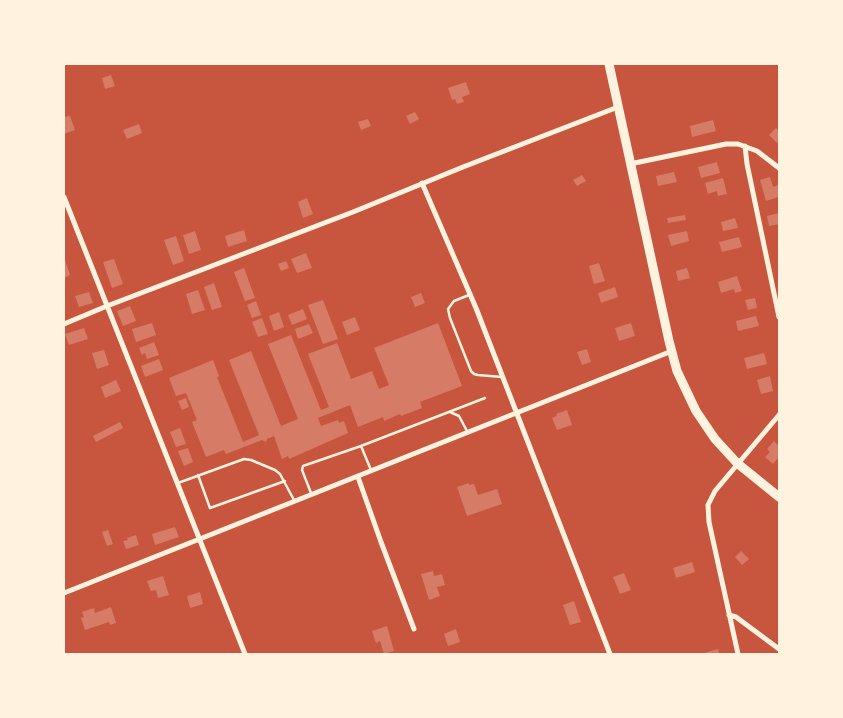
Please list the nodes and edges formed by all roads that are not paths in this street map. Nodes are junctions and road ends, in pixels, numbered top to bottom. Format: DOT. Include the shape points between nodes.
graph roads {
  1 [pos="609,64"];
  2 [pos="618,107"];
  3 [pos="745,146"];
  4 [pos="630,164"];
  5 [pos="779,168"];
  6 [pos="422,183"];
  7 [pos="64,197"];
  8 [pos="470,294"];
  9 [pos="107,306"];
  10 [pos="779,317"];
  11 [pos="64,324"];
  12 [pos="672,351"];
  13 [pos="504,377"];
  14 [pos="485,398"];
  15 [pos="449,412"];
  16 [pos="518,412"];
  17 [pos="779,415"];
  18 [pos="468,433"];
  19 [pos="361,446"];
  20 [pos="737,463"];
  21 [pos="371,472"];
  22 [pos="198,476"];
  23 [pos="358,477"];
  24 [pos="285,480"];
  25 [pos="177,484"];
  26 [pos="312,495"];
  27 [pos="779,497"];
  28 [pos="294,502"];
  29 [pos="199,539"];
  30 [pos="64,593"];
  31 [pos="729,615"];
  32 [pos="414,629"];
  33 [pos="779,649"];
  34 [pos="245,654"];
  35 [pos="610,654"];
  36 [pos="738,654"];
  1 -- 2 [label="main road"];
  2 -- 4 [label="main road"];
  2 -- 6 [label="street"];
  3 -- 4 [label="street" via="726,144"];
  3 -- 5 [label="street" via="758,151"];
  3 -- 10 [label="street"];
  4 -- 12 [label="main road"];
  6 -- 8 [label="street"];
  6 -- 9 [label="street"];
  7 -- 9 [label="street"];
  8 -- 13 [label="street"];
  8 -- 13 [label="lane" via="448,309 471,371 478,376"];
  9 -- 11 [label="street"];
  9 -- 25 [label="street"];
  12 -- 16 [label="street"];
  12 -- 20 [label="main road" via="696,411"];
  13 -- 16 [label="street"];
  14 -- 15 [label="lane"];
  15 -- 18 [label="lane" via="459,416"];
  15 -- 19 [label="lane"];
  16 -- 18 [label="street"];
  16 -- 35 [label="street"];
  17 -- 20 [label="street"];
  18 -- 21 [label="street"];
  19 -- 21 [label="lane"];
  19 -- 26 [label="lane" via="303,466"];
  20 -- 27 [label="main road"];
  20 -- 31 [label="street" via="711,498 708,514"];
  21 -- 23 [label="street"];
  22 -- 24 [label="lane" via="244,459 275,470"];
  22 -- 24 [label="lane" via="210,508"];
  22 -- 25 [label="lane"];
  23 -- 26 [label="street"];
  23 -- 32 [label="street"];
  24 -- 28 [label="lane"];
  25 -- 29 [label="street"];
  26 -- 28 [label="street"];
  28 -- 29 [label="street"];
  29 -- 30 [label="street"];
  29 -- 34 [label="street"];
  31 -- 33 [label="street"];
  31 -- 36 [label="street"];
}
